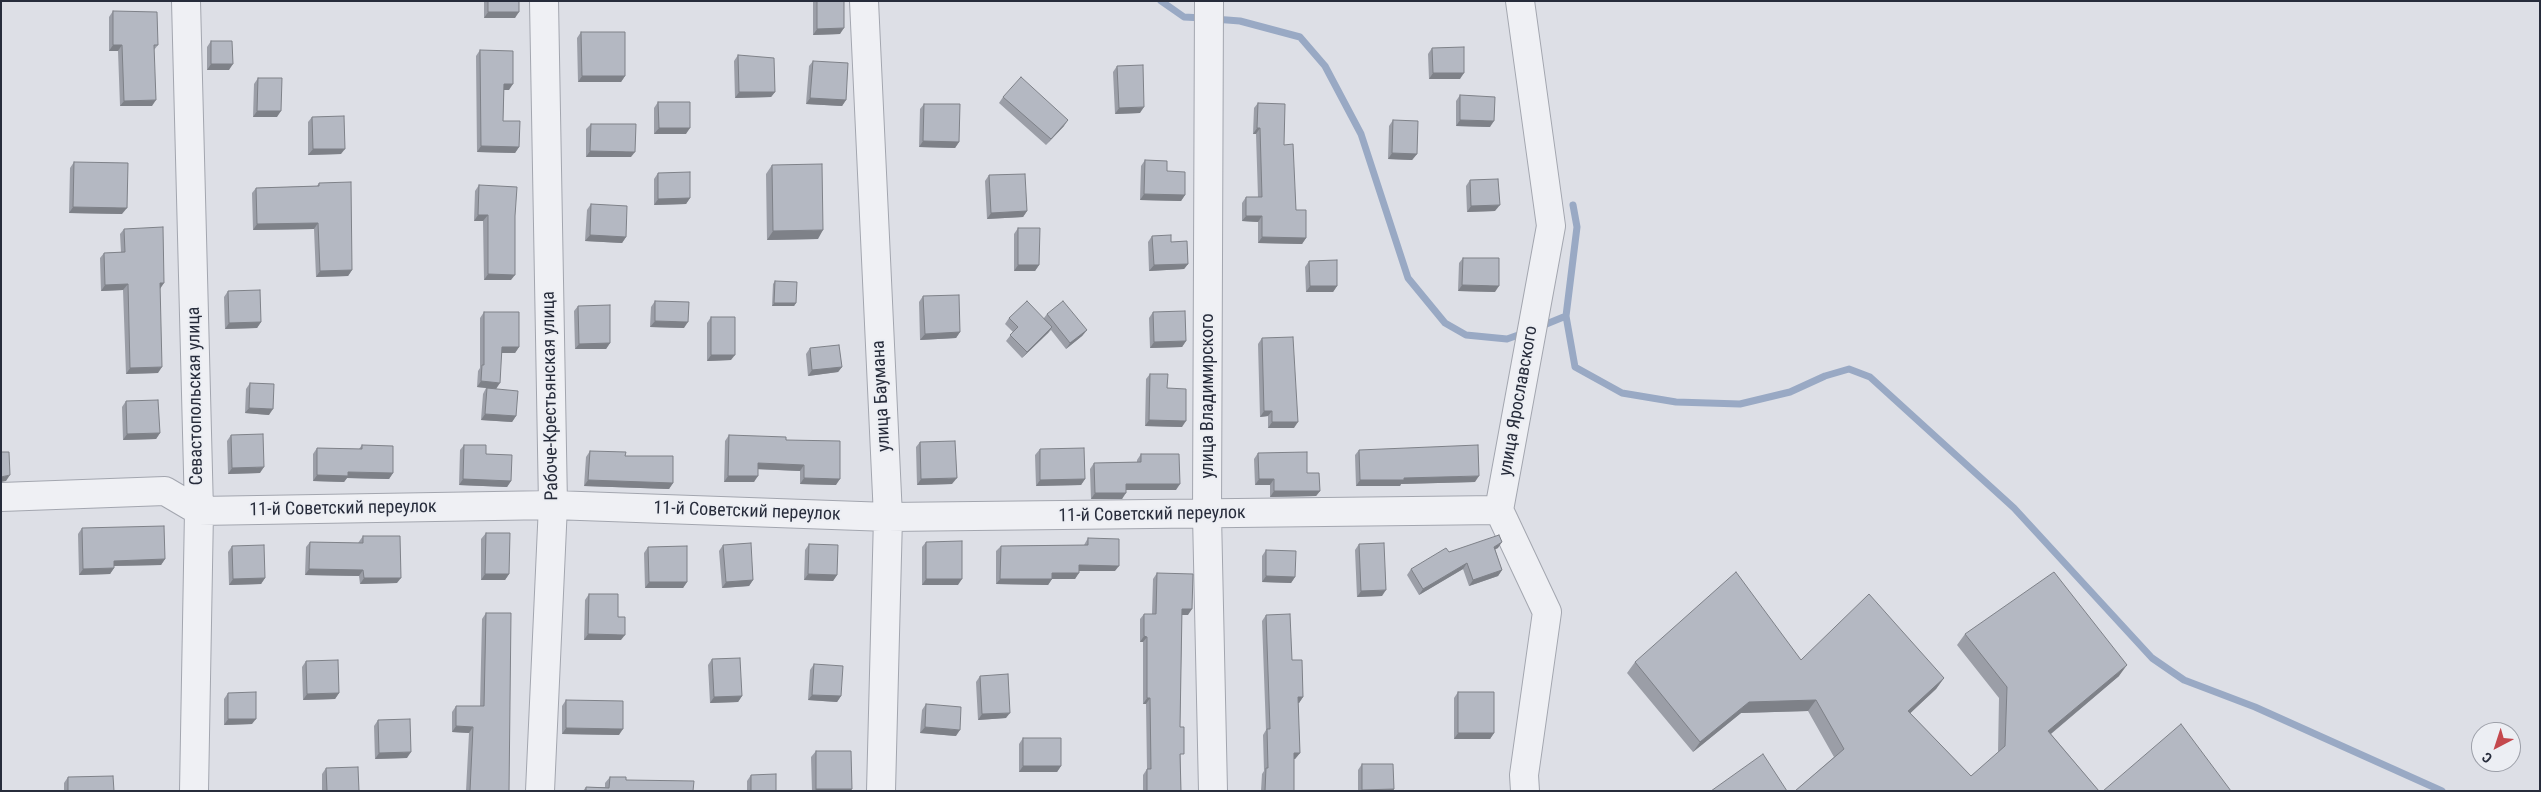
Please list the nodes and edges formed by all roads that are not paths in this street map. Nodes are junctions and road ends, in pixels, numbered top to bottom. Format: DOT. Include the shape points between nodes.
graph roads {
  1 [pos="186,1"];
  2 [pos="544,1"];
  3 [pos="864,1"];
  4 [pos="1209,1"];
  5 [pos="1520,1"];
  6 [pos="1,498"];
  7 [pos="553,505"];
  8 [pos="1499,510"];
  9 [pos="199,511"];
  10 [pos="1207,515"];
  11 [pos="888,517"];
  12 [pos="194,791"];
  13 [pos="540,791"];
  14 [pos="881,791"];
  15 [pos="1213,791"];
  16 [pos="1525,791"];
  1 -- 9 [label="street, Севастопольская улица"];
  2 -- 7 [label="street, Рабоче-Крестьянская улица"];
  3 -- 11 [label="street, улица Баумана"];
  4 -- 10 [label="street, улица Владимирского"];
  5 -- 8 [label="street, улица Ярославского" via="1551,226"];
  6 -- 9 [label="street" via="165,491"];
  7 -- 9 [label="street, 11-й Советский переулок"];
  7 -- 11 [label="street, 11-й Советский переулок"];
  7 -- 13 [label="street, Рабоче-Крестьянская улица"];
  8 -- 10 [label="street, 11-й Советский переулок"];
  8 -- 16 [label="street" via="1548,612 1524,775"];
  9 -- 12 [label="street, Севастопольская улица"];
  10 -- 11 [label="street, 11-й Советский переулок"];
  10 -- 15 [label="street, улица Владимирского"];
  11 -- 14 [label="street, улица Баумана"];
}
